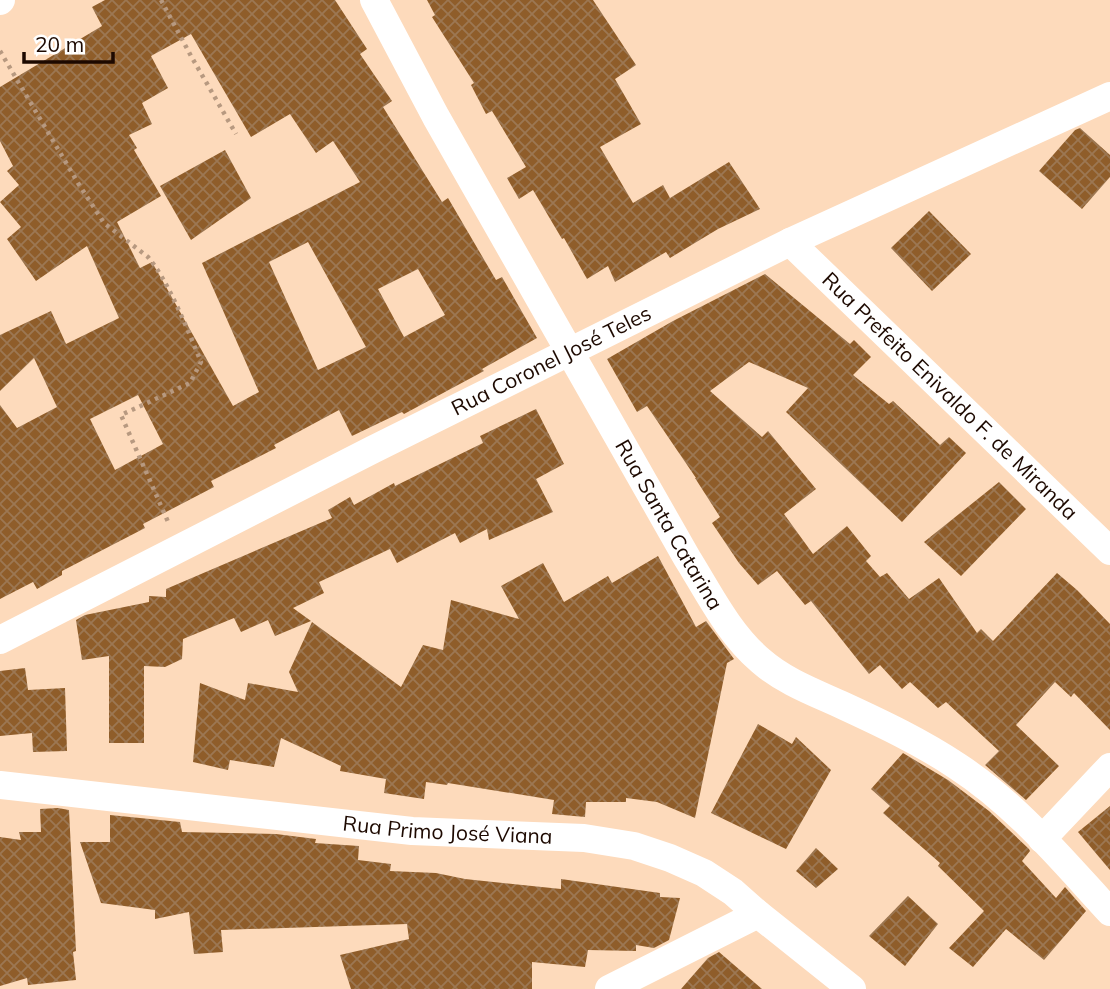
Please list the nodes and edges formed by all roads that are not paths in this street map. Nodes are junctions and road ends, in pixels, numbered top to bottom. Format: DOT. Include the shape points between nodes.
graph roads {
  1 [pos="374,0"];
  2 [pos="1110,96"];
  3 [pos="790,242"];
  4 [pos="571,351"];
  5 [pos="1110,551"];
  6 [pos="0,640"];
  7 [pos="1110,767"];
  8 [pos="0,785"];
  9 [pos="1042,839"];
  10 [pos="1110,912"];
  11 [pos="758,914"];
  12 [pos="609,989"];
  13 [pos="852,989"];
  1 -- 4 [label="street, Rua Santa Catarina"];
  2 -- 3 [label="street, Rua Coronel José Teles"];
  3 -- 4 [label="street, Rua Coronel José Teles"];
  3 -- 5 [label="street, Rua Prefeito Enivaldo F. de Miranda"];
  4 -- 6 [label="street, Rua Coronel José Teles"];
  4 -- 9 [label="street, Rua Santa Catarina" via="701,580 729,626 753,654 782,677 916,741 959,767 1005,801"];
  7 -- 9 [label="street"];
  8 -- 11 [label="street, Rua Primo José Viana" via="412,831 584,838 634,846 704,873"];
  9 -- 10 [label="street, Rua Santa Catarina"];
  11 -- 12 [label="street"];
  11 -- 13 [label="street, Rua Primo José Viana"];
}
